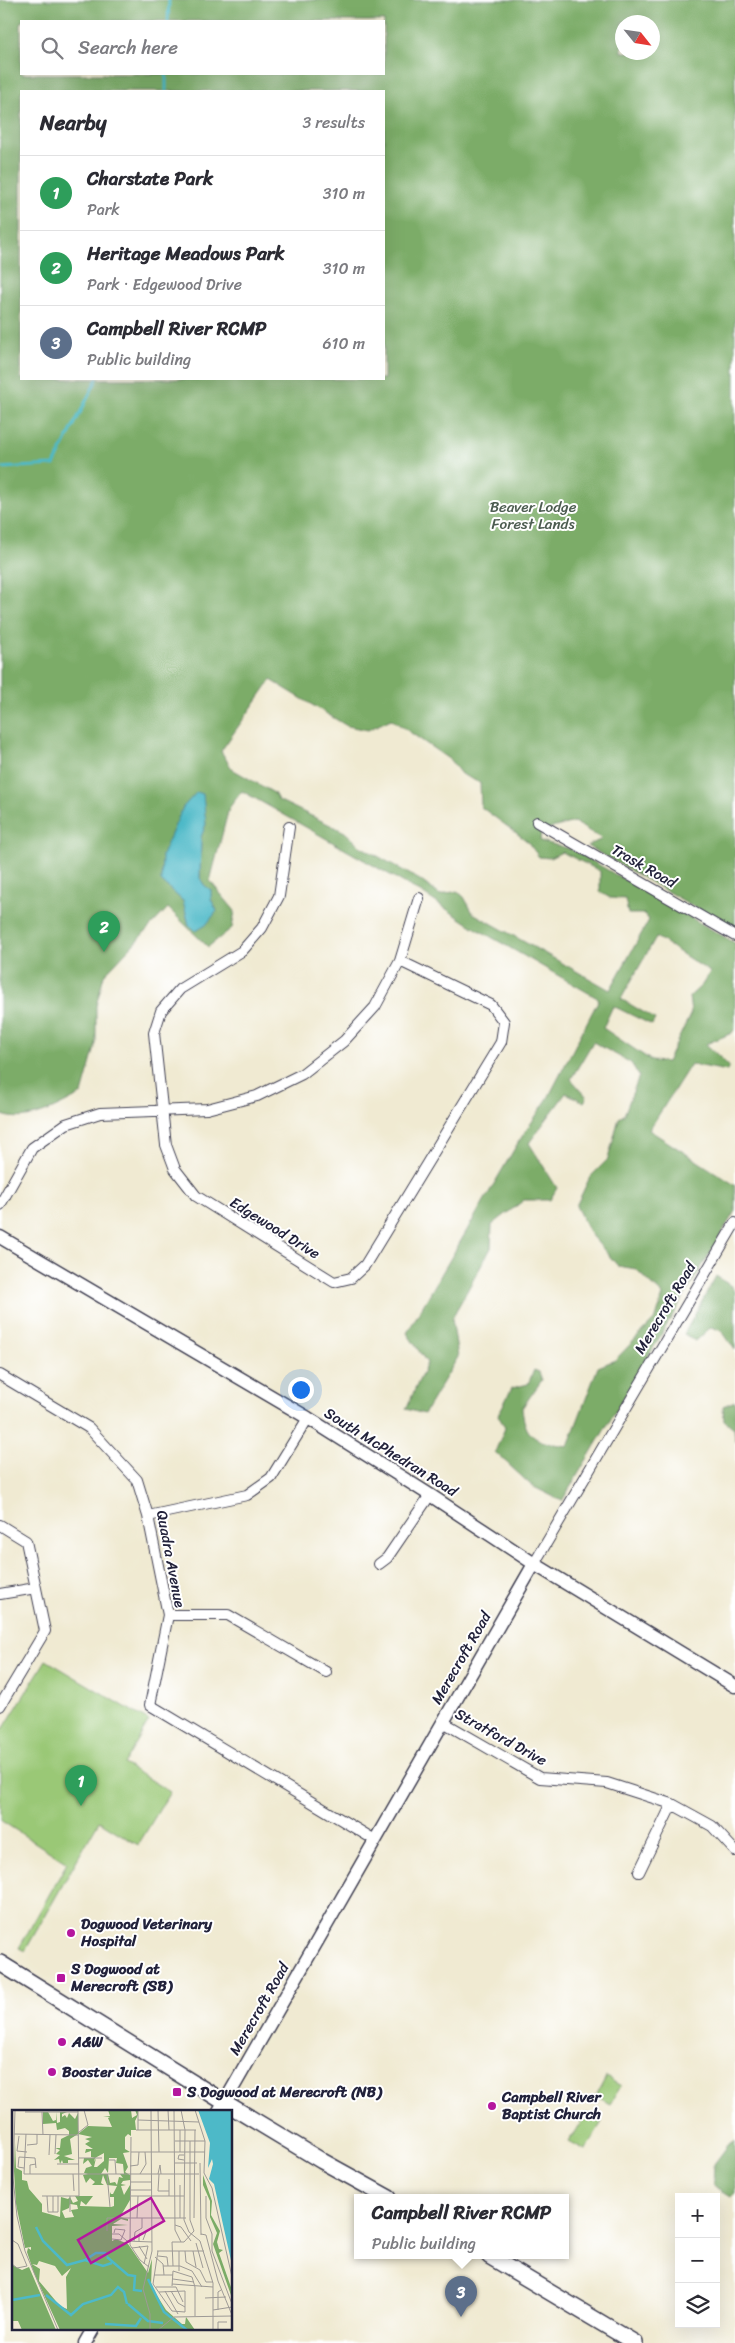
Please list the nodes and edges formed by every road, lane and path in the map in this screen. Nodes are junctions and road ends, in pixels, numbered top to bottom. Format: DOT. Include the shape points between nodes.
graph roads {
  1 [pos="537,822"];
  2 [pos="289,827"];
  3 [pos="420,898"];
  4 [pos="735,936"];
  5 [pos="400,961"];
  6 [pos="162,1112"];
  7 [pos="0,1205"];
  8 [pos="735,1223"];
  9 [pos="0,1237"];
  10 [pos="0,1375"];
  11 [pos="308,1418"];
  12 [pos="430,1494"];
  13 [pos="148,1516"];
  14 [pos="0,1525"];
  15 [pos="379,1564"];
  16 [pos="534,1564"];
  17 [pos="36,1588"];
  18 [pos="0,1594"];
  19 [pos="168,1615"];
  20 [pos="326,1672"];
  21 [pos="735,1686"];
  22 [pos="0,1706"];
  23 [pos="443,1722"];
  24 [pos="672,1804"];
  25 [pos="375,1840"];
  26 [pos="735,1851"];
  27 [pos="639,1872"];
  28 [pos="0,1963"];
  29 [pos="221,2107"];
  30 [pos="232,2113"];
  31 [pos="382,2194"];
  32 [pos="494,2259"];
  33 [pos="92,2330"];
  34 [pos="86,2343"];
  35 [pos="635,2343"];
  1 -- 4 [label="street, Trask Road"];
  2 -- 6 [label="street, Edgewood Drive" via="279,896 262,928 242,951 180,988 161,1011 154,1033"];
  3 -- 5 [label="street"];
  5 -- 6 [label="street" via="368,1014 344,1041 302,1074 257,1096 207,1109"];
  5 -- 6 [label="street, Edgewood Drive" via="491,1004 504,1022 501,1042 365,1265 351,1278 334,1282 196,1196 175,1169 166,1145"];
  6 -- 7 [label="street" via="100,1113 66,1124 32,1148"];
  8 -- 16 [label="street, Merecroft Road"];
  9 -- 11 [label="street, South McPhedran Road"];
  10 -- 13 [label="street, Quadra Avenue" via="88,1428 137,1480"];
  11 -- 12 [label="street, South McPhedran Road"];
  11 -- 13 [label="street" via="271,1478 247,1495"];
  12 -- 15 [label="street" via="387,1558"];
  12 -- 16 [label="street, South McPhedran Road"];
  13 -- 19 [label="street, Quadra Avenue"];
  14 -- 17 [label="street" via="26,1541"];
  16 -- 21 [label="street, South McPhedran Road"];
  16 -- 23 [label="street, Merecroft Road"];
  17 -- 18 [label="street"];
  17 -- 22 [label="street" via="45,1631"];
  19 -- 20 [label="street" via="228,1615"];
  19 -- 25 [label="street, Quadra Avenue" via="150,1705"];
  23 -- 24 [label="street, Stratford Drive" via="540,1778 607,1783"];
  23 -- 25 [label="street, Merecroft Road"];
  24 -- 26 [label="street, Stratford Drive" via="712,1826"];
  24 -- 27 [label="street"];
  25 -- 29 [label="street, Merecroft Road"];
  28 -- 29 [label="main road"];
  30 -- 31 [label="main road"];
  32 -- 35 [label="main road"];
  33 -- 34 [label="street"];
}
